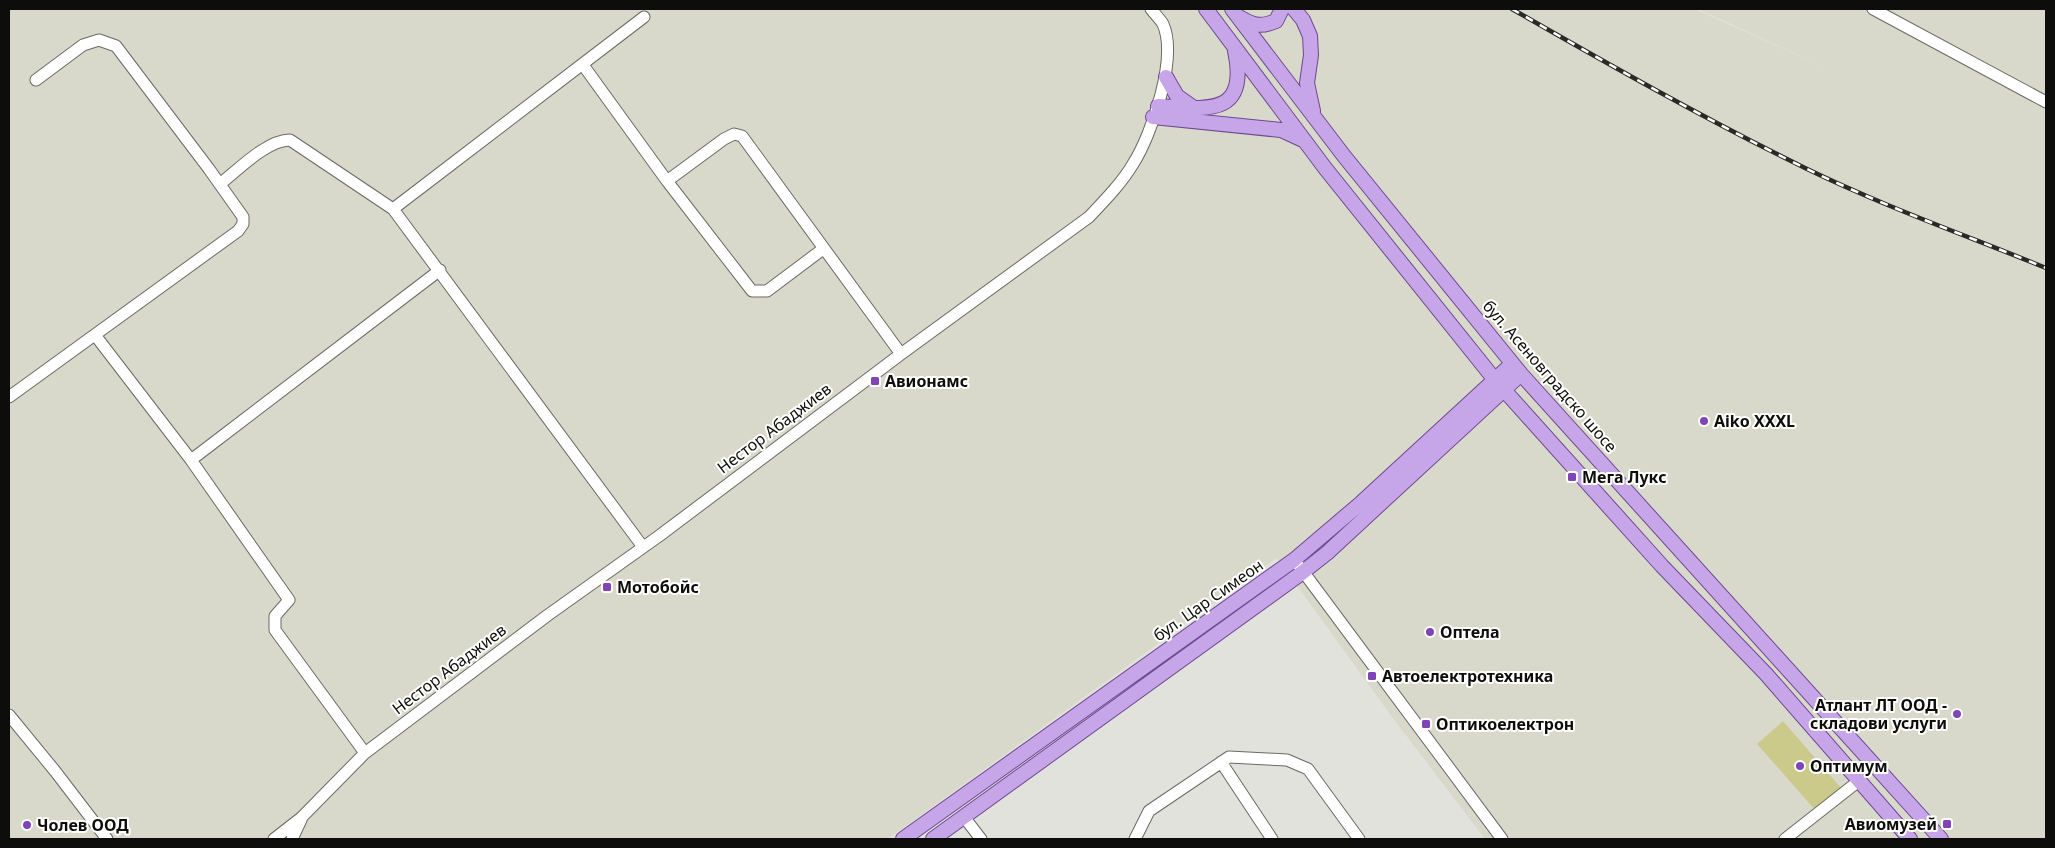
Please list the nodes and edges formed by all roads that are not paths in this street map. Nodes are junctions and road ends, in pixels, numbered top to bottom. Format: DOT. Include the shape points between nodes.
graph roads {
  1 [pos="1151,9"];
  2 [pos="1206,9"];
  3 [pos="1282,9"];
  4 [pos="1294,9"];
  5 [pos="1873,9"];
  6 [pos="1234,12"];
  7 [pos="644,17"];
  8 [pos="1234,45"];
  9 [pos="583,65"];
  10 [pos="1166,77"];
  11 [pos="36,80"];
  12 [pos="2046,102"];
  13 [pos="1195,108"];
  14 [pos="1155,112"];
  15 [pos="1315,119"];
  16 [pos="1305,141"];
  17 [pos="667,181"];
  18 [pos="220,184"];
  19 [pos="394,209"];
  20 [pos="823,249"];
  21 [pos="440,270"];
  22 [pos="95,335"];
  23 [pos="901,354"];
  24 [pos="1517,369"];
  25 [pos="1500,385"];
  26 [pos="9,397"];
  27 [pos="191,460"];
  28 [pos="643,547"];
  29 [pos="1294,560"];
  30 [pos="1303,572"];
  31 [pos="9,715"];
  32 [pos="365,753"];
  33 [pos="1221,762"];
  34 [pos="1860,780"];
  35 [pos="964,817"];
  36 [pos="301,818"];
  37 [pos="107,839"];
  38 [pos="274,839"];
  39 [pos="292,839"];
  40 [pos="903,839"];
  41 [pos="933,839"];
  42 [pos="981,839"];
  43 [pos="1135,839"];
  44 [pos="1272,839"];
  45 [pos="1359,839"];
  46 [pos="1502,839"];
  47 [pos="1785,839"];
  48 [pos="1910,839"];
  49 [pos="1941,839"];
  1 -- 10 [label="street, Нестор Абаджиев" via="1163,24 1168,53"];
  2 -- 8 [label="main road"];
  3 -- 6 [label="main road" via="1276,21 1253,26"];
  4 -- 15 [label="main road" via="1310,36 1307,83"];
  5 -- 12 [label="street"];
  6 -- 15 [label="main road, бул. Асеновградско шосе"];
  7 -- 9 [label="street"];
  8 -- 13 [label="main road" via="1240,73 1236,92 1226,102"];
  8 -- 16 [label="main road"];
  9 -- 17 [label="street"];
  9 -- 19 [label="street"];
  10 -- 13 [label="main road" via="1177,96"];
  10 -- 14 [label="street, Нестор Абаджиев"];
  11 -- 18 [label="street" via="83,45 99,40 116,46"];
  13 -- 14 [label="main road"];
  14 -- 16 [label="main road" via="1281,130"];
  14 -- 23 [label="street, Нестор Абаджиев" via="1134,163 1114,191 1089,217"];
  15 -- 24 [label="main road, бул. Асеновградско шосе"];
  16 -- 25 [label="main road"];
  17 -- 20 [label="street" via="752,291 767,291"];
  17 -- 20 [label="street" via="724,139 734,134 742,136"];
  18 -- 19 [label="street" via="271,145 290,140"];
  18 -- 22 [label="street" via="243,218 238,231"];
  19 -- 21 [label="street"];
  20 -- 23 [label="street"];
  21 -- 27 [label="street"];
  21 -- 28 [label="street"];
  22 -- 26 [label="street"];
  22 -- 27 [label="street"];
  23 -- 28 [label="street, Нестор Абаджиев"];
  24 -- 25 [label="main road, бул. Цар Симеон"];
  24 -- 49 [label="main road, бул. Асеновградско шосе"];
  25 -- 29 [label="main road, бул. Цар Симеон"];
  25 -- 30 [label="main road, бул. Цар Симеон" via="1333,548"];
  25 -- 34 [label="main road"];
  27 -- 32 [label="street" via="289,600 275,616 275,630"];
  28 -- 32 [label="street, Нестор Абаджиев"];
  29 -- 30 [label="street"];
  29 -- 40 [label="main road, бул. Цар Симеон"];
  30 -- 35 [label="main road, бул. Цар Симеон"];
  30 -- 46 [label="street"];
  31 -- 37 [label="street"];
  32 -- 36 [label="street, Нестор Абаджиев"];
  33 -- 43 [label="street" via="1149,812"];
  33 -- 44 [label="street"];
  33 -- 45 [label="street" via="1229,757 1287,760 1308,769"];
  34 -- 47 [label="street"];
  34 -- 48 [label="main road"];
  35 -- 41 [label="main road, бул. Цар Симеон"];
  35 -- 42 [label="street"];
  36 -- 38 [label="street, Нестор Абаджиев"];
  36 -- 39 [label="street, Нестор Абаджиев"];
}
